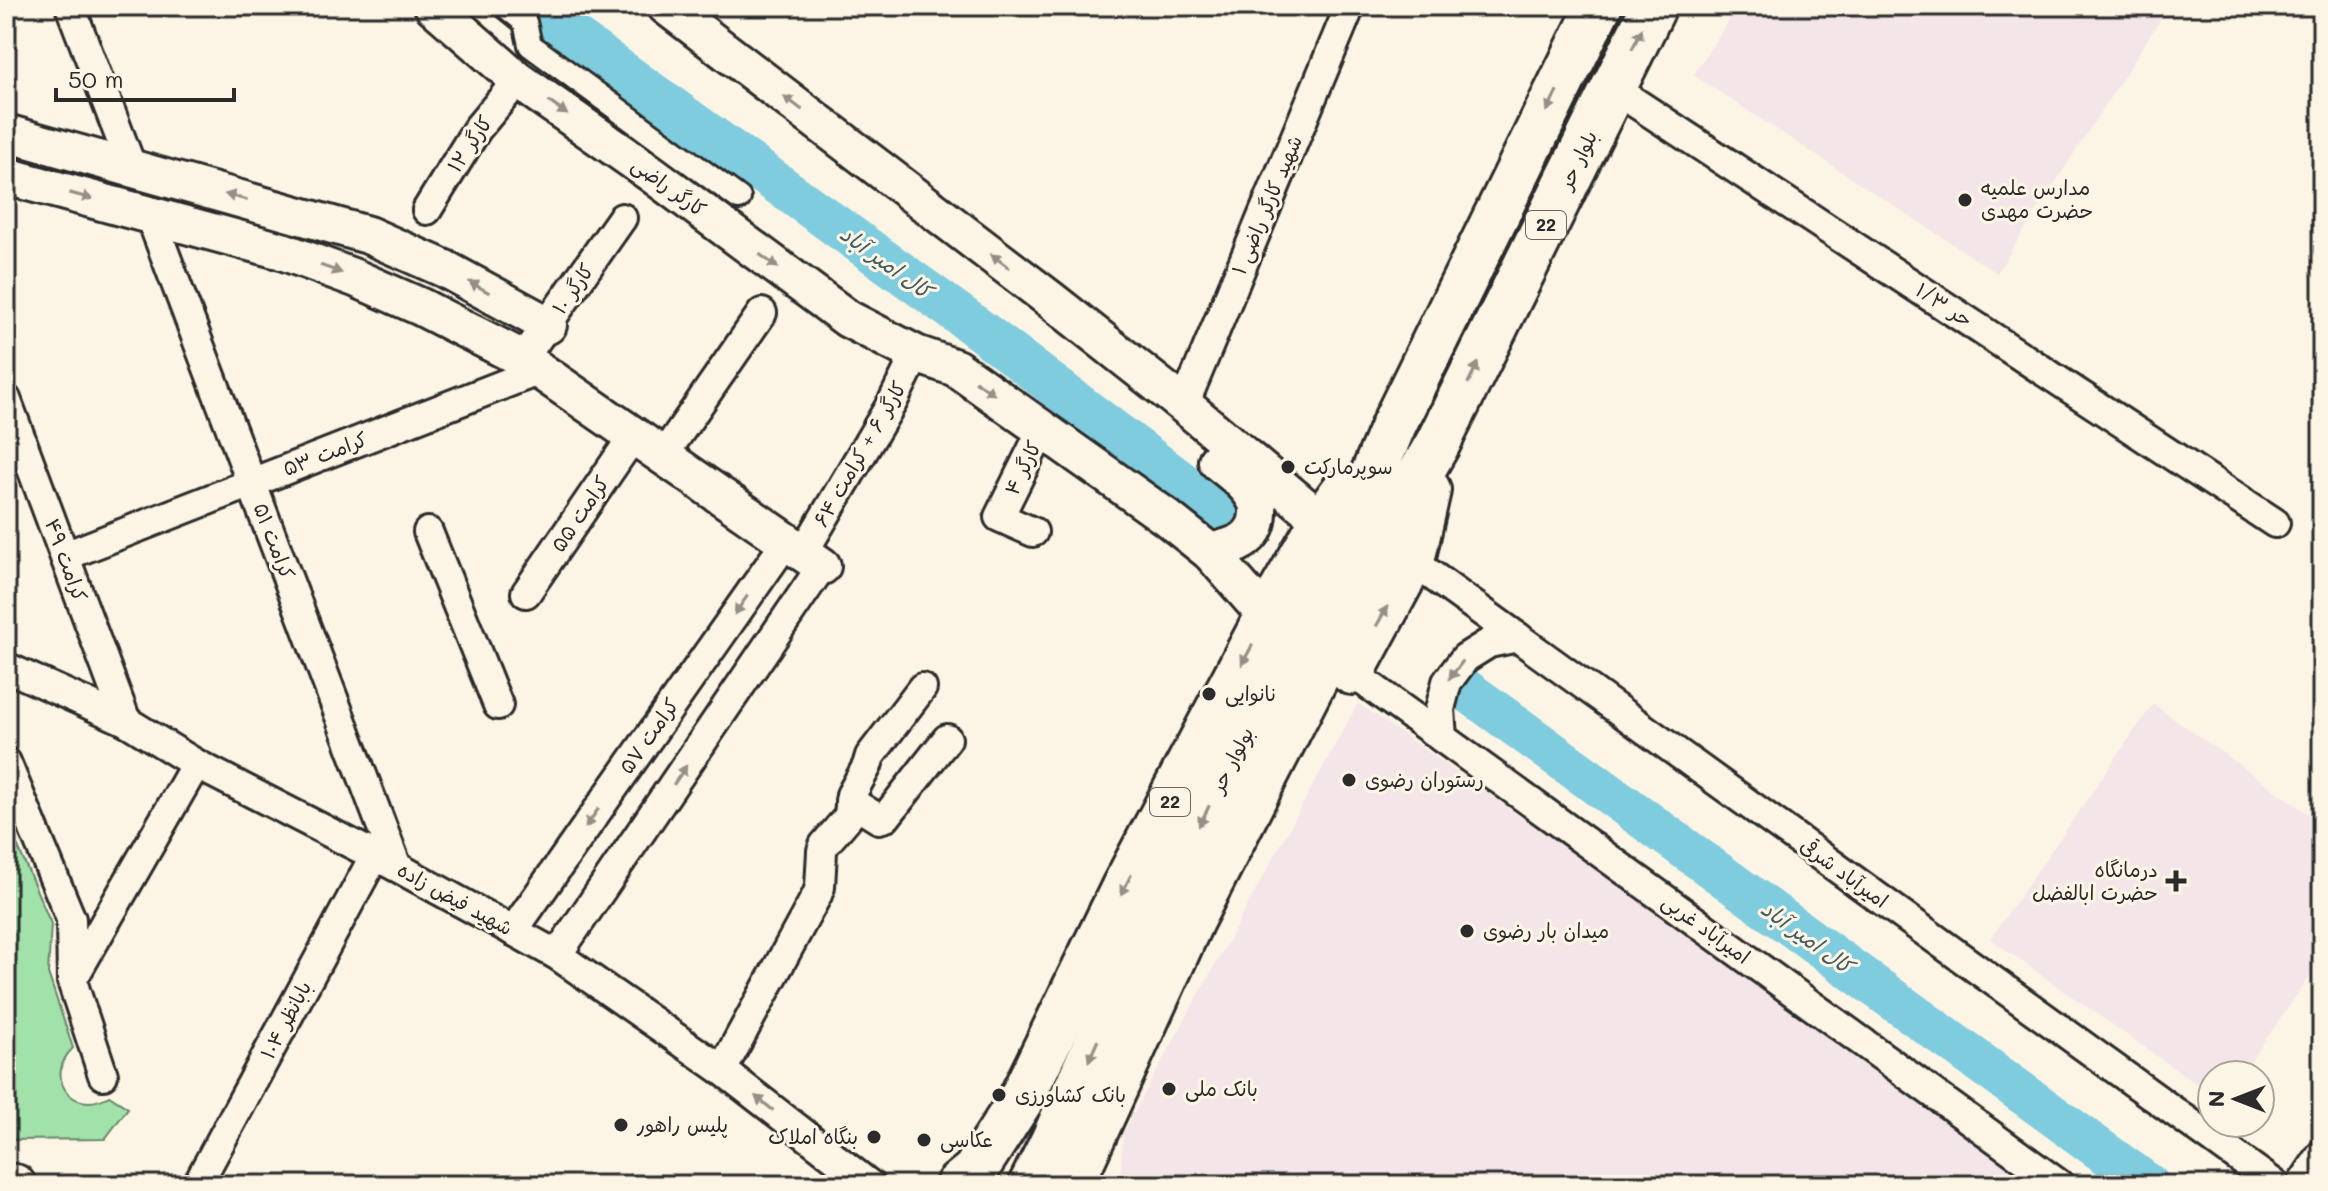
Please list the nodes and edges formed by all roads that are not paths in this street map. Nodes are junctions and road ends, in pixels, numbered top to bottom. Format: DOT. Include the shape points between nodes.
graph roads {
  1 [pos="70,6"];
  2 [pos="433,6"];
  3 [pos="505,6"];
  4 [pos="666,6"];
  5 [pos="1350,6"];
  6 [pos="1599,6"];
  7 [pos="1654,6"];
  8 [pos="518,80"];
  9 [pos="1613,88"];
  10 [pos="6,133"];
  11 [pos="132,168"];
  12 [pos="6,176"];
  13 [pos="739,198"];
  14 [pos="427,210"];
  15 [pos="150,215"];
  16 [pos="622,218"];
  17 [pos="1051,300"];
  18 [pos="762,313"];
  19 [pos="548,325"];
  20 [pos="916,354"];
  21 [pos="532,365"];
  22 [pos="6,399"];
  23 [pos="1184,405"];
  24 [pos="1394,424"];
  25 [pos="1043,428"];
  26 [pos="634,435"];
  27 [pos="1438,443"];
  28 [pos="663,456"];
  29 [pos="251,483"];
  30 [pos="1322,521"];
  31 [pos="2275,523"];
  32 [pos="428,532"];
  33 [pos="1033,532"];
  34 [pos="1210,552"];
  35 [pos="804,554"];
  36 [pos="65,556"];
  37 [pos="1412,561"];
  38 [pos="526,593"];
  39 [pos="1267,617"];
  40 [pos="1518,637"];
  41 [pos="6,667"];
  42 [pos="1351,672"];
  43 [pos="922,688"];
  44 [pos="498,705"];
  45 [pos="126,721"];
  46 [pos="1442,738"];
  47 [pos="947,739"];
  48 [pos="6,762"];
  49 [pos="196,764"];
  50 [pos="850,801"];
  51 [pos="386,861"];
  52 [pos="513,931"];
  53 [pos="557,955"];
  54 [pos="72,981"];
  55 [pos="722,1070"];
  56 [pos="103,1075"];
  57 [pos="2322,1154"];
  58 [pos="1077,1165"];
  59 [pos="6,1184"];
  60 [pos="15,1185"];
  61 [pos="197,1185"];
  62 [pos="870,1185"];
  63 [pos="958,1185"];
  64 [pos="1031,1185"];
  65 [pos="2060,1185"];
  66 [pos="2276,1185"];
  67 [pos="2301,1185"];
  1 -- 11 [label="street"];
  2 -- 8 [label="street, کارگر راضی"];
  3 -- 13 [label="street" via="525,22 530,45"];
  17 -- 4 [label="street, one-way"];
  5 -- 23 [label="street, شهید کارگر راضی ۱"];
  6 -- 24 [label="main road, 22, one-way"];
  9 -- 7 [label="main road, بلوار حر / 22, one-way"];
  8 -- 14 [label="street, کارگر ۱۲" via="477,129"];
  8 -- 20 [label="street, کارگر راضی, one-way" via="848,319"];
  27 -- 9 [label="main road, بلوار حر / 22, one-way"];
  9 -- 31 [label="street, حر ۱/۳"];
  10 -- 11 [label="street"];
  19 -- 11 [label="street, one-way" via="445,269 368,235"];
  12 -- 15 [label="street, one-way"];
  15 -- 21 [label="street, one-way" via="282,251 355,278"];
  15 -- 29 [label="street, کرامت ۵۱"];
  16 -- 19 [label="street, کارگر ۱۰"];
  17 -- 23 [label="street"];
  17 -- 34 [label="street" via="1102,363 1243,483 1258,503 1258,522 1247,539"];
  18 -- 28 [label="street"];
  19 -- 21 [label="street, کارگر ۱۰"];
  20 -- 25 [label="street, کارگر راضی, one-way" via="956,368"];
  20 -- 35 [label="street, کارگر ۶ + کرامت ۶۴"];
  21 -- 26 [label="street"];
  21 -- 29 [label="street, کرامت ۵۳"];
  22 -- 36 [label="street, کرامت ۴۹"];
  23 -- 30 [label="street"];
  24 -- 30 [label="main road, 22"];
  24 -- 58 [label="main road, بولوار حر, one-way" via="1342,548 1158,905"];
  25 -- 33 [label="street, کارگر ۴" via="999,517"];
  25 -- 34 [label="street, کارگر راضی"];
  26 -- 28 [label="street"];
  26 -- 38 [label="street, کرامت ۵۵"];
  27 -- 37 [label="main road, 22"];
  27 -- 58 [label="main road, بولوار حر" via="1192,919"];
  28 -- 35 [label="street"];
  29 -- 36 [label="street, کرامت ۵۳"];
  29 -- 51 [label="street, کرامت ۵۱"];
  30 -- 39 [label="main road, 22"];
  32 -- 44 [label="street"];
  34 -- 39 [label="street, کارگر راضی"];
  35 -- 52 [label="street, کرامت ۵۷, one-way"];
  53 -- 35 [label="street, one-way"];
  36 -- 45 [label="street, کرامت ۴۹"];
  37 -- 40 [label="street, امیرآباد شرقی"];
  42 -- 37 [label="main road, 22, one-way"];
  39 -- 63 [label="main road, 22, one-way" via="1124,887 1020,1101 975,1171"];
  40 -- 46 [label="street, one-way" via="1489,643 1465,658 1447,682 1440,709"];
  40 -- 66 [label="street, امیرآباد شرقی"];
  41 -- 45 [label="street, شهید فیض زاده"];
  42 -- 46 [label="street, امیرآباد غربی"];
  42 -- 58 [label="main road, 22" via="1110,1139"];
  43 -- 50 [label="street" via="870,756"];
  45 -- 49 [label="street, شهید فیض زاده"];
  46 -- 65 [label="street, امیرآباد غربی"];
  47 -- 50 [label="street" via="886,817 879,819"];
  48 -- 54 [label="street" via="71,919"];
  49 -- 51 [label="street, شهید فیض زاده"];
  49 -- 54 [label="street"];
  50 -- 55 [label="street" via="849,816 824,845 817,895"];
  51 -- 52 [label="street, شهید فیض زاده"];
  51 -- 61 [label="street, بابانظر ۱۰۴"];
  52 -- 53 [label="street, شهید فیض زاده"];
  53 -- 55 [label="street, شهید فیض زاده"];
  54 -- 56 [label="street"];
  62 -- 55 [label="street, شهید فیض زاده, one-way"];
  57 -- 67 [label="street"];
  58 -- 64 [label="main road, بولوار حر"];
  59 -- 60 [label="main road"];
}
